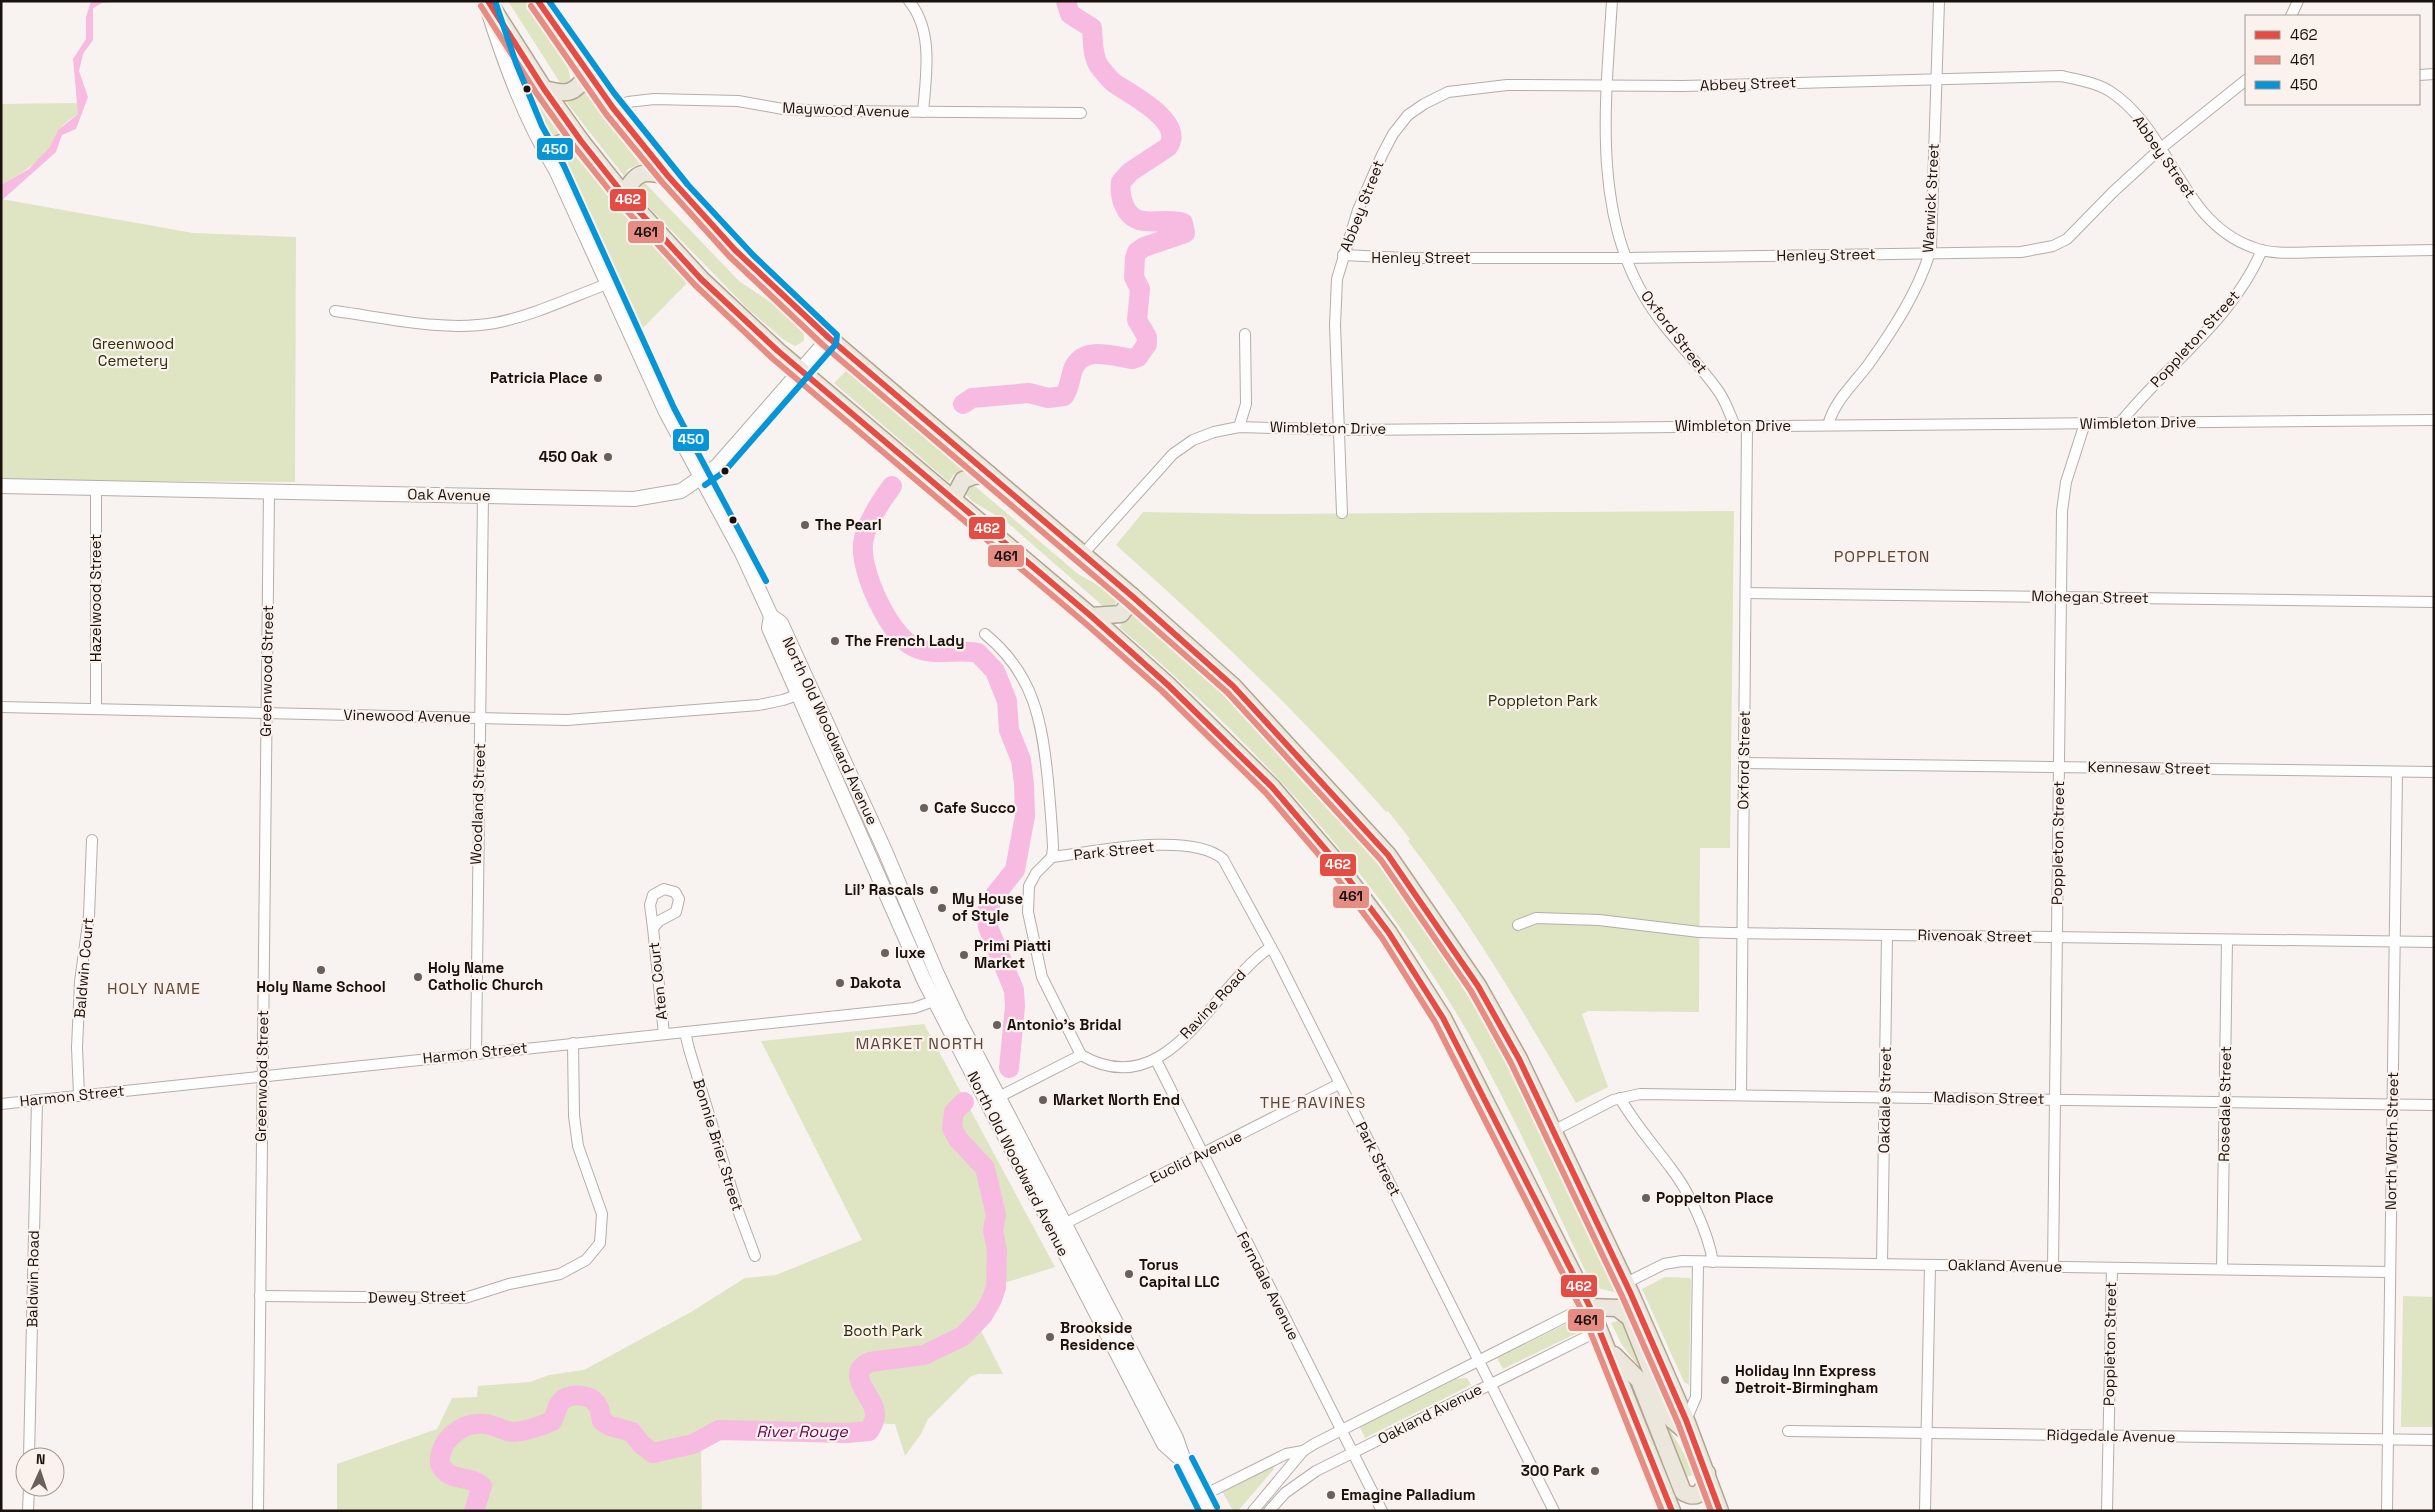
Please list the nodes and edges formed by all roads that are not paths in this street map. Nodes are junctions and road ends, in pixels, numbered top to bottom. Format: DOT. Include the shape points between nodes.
graph roads {
  1 [pos="487,1"];
  2 [pos="538,1"];
  3 [pos="909,1"];
  4 [pos="1612,1"];
  5 [pos="1939,1"];
  6 [pos="2298,1"];
  7 [pos="2291,15"];
  8 [pos="587,74"];
  9 [pos="2434,74"];
  10 [pos="2420,75"];
  11 [pos="1937,79"];
  12 [pos="2245,81"];
  13 [pos="1607,86"];
  14 [pos="544,89"];
  15 [pos="613,108"];
  16 [pos="923,112"];
  17 [pos="1081,113"];
  18 [pos="581,141"];
  19 [pos="2161,148"];
  20 [pos="545,152"];
  21 [pos="668,176"];
  22 [pos="624,195"];
  23 [pos="2262,250"];
  24 [pos="2434,250"];
  25 [pos="1930,254"];
  26 [pos="1343,255"];
  27 [pos="1625,258"];
  28 [pos="607,284"];
  29 [pos="335,311"];
  30 [pos="1245,334"];
  31 [pos="829,338"];
  32 [pos="801,370"];
  33 [pos="2434,420"];
  34 [pos="2120,422"];
  35 [pos="2085,423"];
  36 [pos="1735,426"];
  37 [pos="1747,426"];
  38 [pos="1828,426"];
  39 [pos="1239,427"];
  40 [pos="1339,430"];
  41 [pos="989,474"];
  42 [pos="700,478"];
  43 [pos="1,486"];
  44 [pos="96,487"];
  45 [pos="268,491"];
  46 [pos="483,495"];
  47 [pos="953,499"];
  48 [pos="1342,514"];
  49 [pos="1083,554"];
  50 [pos="1746,593"];
  51 [pos="1132,596"];
  52 [pos="2061,597"];
  53 [pos="2434,602"];
  54 [pos="1091,616"];
  55 [pos="985,634"];
  56 [pos="804,692"];
  57 [pos="1,707"];
  58 [pos="96,708"];
  59 [pos="266,712"];
  60 [pos="481,717"];
  61 [pos="1744,763"];
  62 [pos="2059,767"];
  63 [pos="2396,772"];
  64 [pos="2434,772"];
  65 [pos="92,840"];
  66 [pos="885,851"];
  67 [pos="869,856"];
  68 [pos="1052,857"];
  69 [pos="1518,924"];
  70 [pos="653,928"];
  71 [pos="1742,933"];
  72 [pos="1887,935"];
  73 [pos="2057,937"];
  74 [pos="2227,940"];
  75 [pos="2395,942"];
  76 [pos="2434,942"];
  77 [pos="1271,947"];
  78 [pos="947,996"];
  79 [pos="934,1002"];
  80 [pos="686,1032"];
  81 [pos="664,1034"];
  82 [pos="573,1043"];
  83 [pos="476,1053"];
  84 [pos="1081,1055"];
  85 [pos="1156,1060"];
  86 [pos="262,1076"];
  87 [pos="1340,1084"];
  88 [pos="78,1095"];
  89 [pos="1741,1095"];
  90 [pos="1884,1097"];
  91 [pos="1620,1098"];
  92 [pos="37,1100"];
  93 [pos="2055,1100"];
  94 [pos="992,1101"];
  95 [pos="2225,1102"];
  96 [pos="1,1104"];
  97 [pos="2393,1104"];
  98 [pos="2434,1105"];
  99 [pos="1553,1130"];
  100 [pos="1202,1154"];
  101 [pos="1058,1227"];
  102 [pos="755,1256"];
  103 [pos="1698,1262"];
  104 [pos="1713,1262"];
  105 [pos="1882,1264"];
  106 [pos="1930,1265"];
  107 [pos="2053,1267"];
  108 [pos="2112,1268"];
  109 [pos="2222,1269"];
  110 [pos="2390,1272"];
  111 [pos="1626,1283"];
  112 [pos="260,1296"];
  113 [pos="1590,1307"];
  114 [pos="1600,1330"];
  115 [pos="1610,1352"];
  116 [pos="1478,1360"];
  117 [pos="1490,1384"];
  118 [pos="1686,1420"];
  119 [pos="1341,1429"];
  120 [pos="1788,1432"];
  121 [pos="1927,1433"];
  122 [pos="2109,1435"];
  123 [pos="1692,1436"];
  124 [pos="2388,1439"];
  125 [pos="2434,1440"];
  126 [pos="30,1447"];
  127 [pos="1303,1451"];
  128 [pos="1353,1453"];
  129 [pos="1708,1473"];
  130 [pos="1202,1496"];
  131 [pos="29,1497"];
  132 [pos="28,1511"];
  133 [pos="258,1511"];
  134 [pos="1209,1511"];
  135 [pos="1253,1511"];
  136 [pos="1269,1511"];
  137 [pos="1382,1511"];
  138 [pos="1554,1511"];
  139 [pos="1672,1511"];
  140 [pos="1720,1511"];
  141 [pos="1925,1511"];
  142 [pos="2107,1511"];
  143 [pos="2386,1511"];
  1 -- 14 [label="main road"];
  1 -- 20 [label="street, North Old Woodward Avenue" via="516,92"];
  2 -- 8 [label="main road"];
  3 -- 16 [label="street" via="922,22 926,42"];
  4 -- 13 [label="street, Oxford Street"];
  5 -- 11 [label="street, Warwick Street"];
  6 -- 7 [label="street"];
  8 -- 14 [label="main road" via="573,91 557,93"];
  8 -- 15 [label="main road"];
  9 -- 10 [label="street"];
  11 -- 13 [label="street, Abbey Street"];
  11 -- 19 [label="street, Abbey Street" via="2061,76 2091,83 2106,89 2128,106"];
  11 -- 25 [label="street, Warwick Street"];
  12 -- 19 [label="street, Henley Street"];
  13 -- 26 [label="street, Abbey Street" via="1473,88 1448,92 1424,104 1408,115 1393,134 1358,210"];
  13 -- 27 [label="street, Oxford Street" via="1607,169"];
  14 -- 18 [label="main road"];
  15 -- 16 [label="street, Maywood Avenue" via="628,102 654,99 738,101 783,109"];
  15 -- 21 [label="main road"];
  16 -- 17 [label="street, Maywood Avenue"];
  18 -- 20 [label="main road" via="560,143"];
  18 -- 22 [label="main road"];
  19 -- 23 [label="street, Abbey Street" via="2189,195 2212,222 2234,240"];
  19 -- 25 [label="street, Henley Street" via="2066,238 2053,246 2022,252"];
  20 -- 28 [label="street, North Old Woodward Avenue"];
  21 -- 22 [label="main road" via="640,174"];
  21 -- 31 [label="main road" via="735,250"];
  22 -- 32 [label="main road" via="701,278"];
  23 -- 24 [label="street, Abbey Street"];
  23 -- 34 [label="street, Poppleton Street" via="2252,274 2237,296"];
  25 -- 27 [label="street, Henley Street"];
  25 -- 38 [label="street, Warwick Street" via="1919,282 1896,322 1838,401"];
  26 -- 27 [label="street, Henley Street"];
  26 -- 40 [label="street, Abbey Street" via="1335,303"];
  27 -- 36 [label="street, Oxford Street" via="1644,296 1718,390"];
  28 -- 29 [label="street" via="513,318 478,325 430,324"];
  28 -- 42 [label="street, North Old Woodward Avenue"];
  30 -- 39 [label="street" via="1246,404"];
  31 -- 32 [label="street, Oak Avenue"];
  31 -- 41 [label="main road"];
  32 -- 42 [label="street, Oak Avenue" via="718,466"];
  32 -- 47 [label="main road"];
  33 -- 34 [label="street, Wimbleton Drive"];
  34 -- 35 [label="street, Wimbleton Drive"];
  35 -- 38 [label="street, Wimbleton Drive"];
  35 -- 52 [label="street, Poppleton Street" via="2064,495"];
  36 -- 37 [label="street, Wimbleton Drive"];
  36 -- 40 [label="street, Wimbleton Drive"];
  37 -- 38 [label="street, Wimbleton Drive"];
  37 -- 50 [label="street, Oxford Street"];
  39 -- 40 [label="street, Wimbleton Drive"];
  39 -- 49 [label="street, Wimbleton Drive" via="1204,436 1179,449"];
  40 -- 48 [label="street, Abbey Street"];
  41 -- 47 [label="main road" via="963,480"];
  41 -- 49 [label="main road"];
  42 -- 46 [label="street, Oak Avenue" via="675,493 634,499"];
  42 -- 56 [label="street, North Old Woodward Avenue" via="742,553 771,616 769,628"];
  43 -- 44 [label="street, Oak Avenue"];
  44 -- 45 [label="street, Oak Avenue"];
  44 -- 58 [label="street, Hazelwood Street"];
  45 -- 46 [label="street, Oak Avenue"];
  45 -- 59 [label="street, Greenwood Street"];
  46 -- 60 [label="street, Woodland Street"];
  47 -- 54 [label="main road"];
  49 -- 51 [label="main road"];
  50 -- 52 [label="street, Mohegan Street"];
  50 -- 61 [label="street, Oxford Street"];
  51 -- 54 [label="main road" via="1121,614"];
  51 -- 99 [label="main road" via="1233,686 1388,855 1478,986 1519,1059"];
  52 -- 53 [label="street, Mohegan Street"];
  52 -- 62 [label="street, Poppleton Street"];
  54 -- 113 [label="main road" via="1205,719 1272,788 1332,858 1389,933 1443,1018"];
  55 -- 68 [label="street" via="1006,652 1018,668 1040,720 1053,832"];
  56 -- 60 [label="street, Vinewood Avenue" via="758,704 599,718"];
  56 -- 66 [label="street, North Old Woodward Avenue"];
  56 -- 67 [label="street, North Old Woodward Avenue"];
  57 -- 58 [label="street, Vinewood Avenue"];
  58 -- 59 [label="street, Vinewood Avenue"];
  59 -- 60 [label="street, Vinewood Avenue"];
  59 -- 86 [label="street, Greenwood Street"];
  60 -- 83 [label="street, Woodland Street"];
  61 -- 62 [label="street, Kennesaw Street"];
  61 -- 71 [label="street, Oxford Street"];
  62 -- 63 [label="street, Kennesaw Street"];
  62 -- 73 [label="street, Poppleton Street"];
  63 -- 64 [label="street, Kennesaw Street"];
  63 -- 75 [label="street, North Worth Street"];
  65 -- 88 [label="street, Baldwin Court" via="89,916 80,982"];
  66 -- 67 [label="street"];
  66 -- 78 [label="street, North Old Woodward Avenue"];
  67 -- 79 [label="street, North Old Woodward Avenue"];
  68 -- 77 [label="street, Park Street" via="1138,846 1189,846 1210,850 1223,859"];
  68 -- 84 [label="street" via="1032,880 1028,912 1042,977"];
  69 -- 71 [label="street, Rivenoak Street" via="1536,918 1599,920 1699,932"];
  70 -- 81 [label="street, Aten Court"];
  71 -- 72 [label="street, Rivenoak Street"];
  71 -- 89 [label="street, Oxford Street"];
  72 -- 73 [label="street, Rivenoak Street"];
  72 -- 90 [label="street, Oakdale Street"];
  73 -- 74 [label="street, Rivenoak Street"];
  73 -- 93 [label="street, Poppleton Street"];
  74 -- 75 [label="street, Rivenoak Street"];
  74 -- 95 [label="street, Rosedale Street"];
  75 -- 76 [label="street, Rivenoak Street"];
  75 -- 97 [label="street, North Worth Street"];
  77 -- 85 [label="street, Ravine Road" via="1257,957 1195,1025"];
  77 -- 87 [label="street, Park Street"];
  78 -- 79 [label="street, Harmon Street"];
  78 -- 94 [label="street, North Old Woodward Avenue"];
  79 -- 80 [label="street, Harmon Street" via="914,1008"];
  79 -- 94 [label="street, North Old Woodward Avenue"];
  80 -- 81 [label="street, Harmon Street"];
  80 -- 102 [label="street, Bonnie Brier Street" via="739,1213"];
  81 -- 82 [label="street, Harmon Street"];
  82 -- 83 [label="street, Harmon Street"];
  82 -- 112 [label="street, Dewey Street" via="577,1139 599,1204 602,1234 593,1254 571,1270 455,1299"];
  83 -- 86 [label="street, Harmon Street"];
  84 -- 85 [label="street" via="1114,1066 1138,1066"];
  84 -- 94 [label="street"];
  85 -- 100 [label="street, Ferndale Avenue"];
  86 -- 88 [label="street, Harmon Street"];
  86 -- 112 [label="street, Greenwood Street"];
  87 -- 100 [label="street, Euclid Avenue"];
  87 -- 116 [label="street, Park Street"];
  88 -- 92 [label="street, Harmon Street"];
  89 -- 90 [label="street, Madison Street"];
  89 -- 91 [label="street, Madison Street" via="1640,1094"];
  90 -- 93 [label="street, Madison Street"];
  90 -- 105 [label="street, Oakdale Street"];
  91 -- 99 [label="street, Madison Street"];
  91 -- 104 [label="street" via="1682,1184 1711,1249"];
  92 -- 96 [label="street, Harmon Street"];
  92 -- 126 [label="street, Baldwin Road"];
  93 -- 95 [label="street, Madison Street"];
  93 -- 107 [label="street, Poppleton Street"];
  94 -- 101 [label="street, North Old Woodward Avenue"];
  95 -- 97 [label="street, Madison Street"];
  95 -- 109 [label="street, Rosedale Street"];
  97 -- 98 [label="street, Madison Street"];
  97 -- 110 [label="street, North Worth Street"];
  99 -- 111 [label="main road"];
  100 -- 101 [label="street, Euclid Avenue"];
  100 -- 119 [label="street, Ferndale Avenue"];
  101 -- 130 [label="street, North Old Woodward Avenue" via="1176,1438"];
  103 -- 104 [label="street, Oakland Avenue"];
  103 -- 111 [label="street, Oakland Avenue" via="1664,1264"];
  103 -- 118 [label="street" via="1696,1397"];
  104 -- 105 [label="street, Oakland Avenue"];
  105 -- 106 [label="street, Oakland Avenue"];
  106 -- 107 [label="street, Oakland Avenue"];
  106 -- 121 [label="street"];
  107 -- 108 [label="street, Oakland Avenue"];
  108 -- 109 [label="street, Oakland Avenue"];
  108 -- 122 [label="street, Poppleton Street"];
  109 -- 110 [label="street, Oakland Avenue"];
  110 -- 124 [label="street, North Worth Street"];
  111 -- 118 [label="main road"];
  112 -- 133 [label="street, Greenwood Street"];
  113 -- 114 [label="main road"];
  113 -- 116 [label="street, Oakland Avenue"];
  113 -- 123 [label="main road" via="1617,1308 1630,1318 1670,1418"];
  114 -- 115 [label="main road"];
  114 -- 117 [label="street, Oakland Avenue"];
  115 -- 129 [label="main road" via="1640,1380 1683,1492 1689,1496 1699,1494 1704,1489"];
  115 -- 139 [label="main road"];
  116 -- 117 [label="street, Park Street"];
  116 -- 119 [label="street, Oakland Avenue"];
  117 -- 128 [label="street, Oakland Avenue"];
  117 -- 138 [label="street, Park Street"];
  118 -- 123 [label="main road"];
  119 -- 127 [label="street, Oakland Avenue"];
  119 -- 128 [label="street, Ferndale Avenue"];
  120 -- 121 [label="street, Ridgedale Avenue"];
  121 -- 122 [label="street, Ridgedale Avenue"];
  121 -- 141 [label="street"];
  122 -- 124 [label="street, Ridgedale Avenue"];
  122 -- 142 [label="street, Poppleton Street"];
  123 -- 129 [label="main road"];
  124 -- 125 [label="street, Ridgedale Avenue"];
  124 -- 143 [label="street, North Worth Street"];
  127 -- 130 [label="street, Oakland Avenue" via="1286,1454"];
  127 -- 135 [label="street, Oakland Avenue"];
  128 -- 136 [label="street, Oakland Avenue" via="1304,1477"];
  128 -- 137 [label="street, Ferndale Avenue"];
  129 -- 140 [label="main road"];
  130 -- 134 [label="street, North Old Woodward Avenue"];
  131 -- 132 [label="street"];
}
